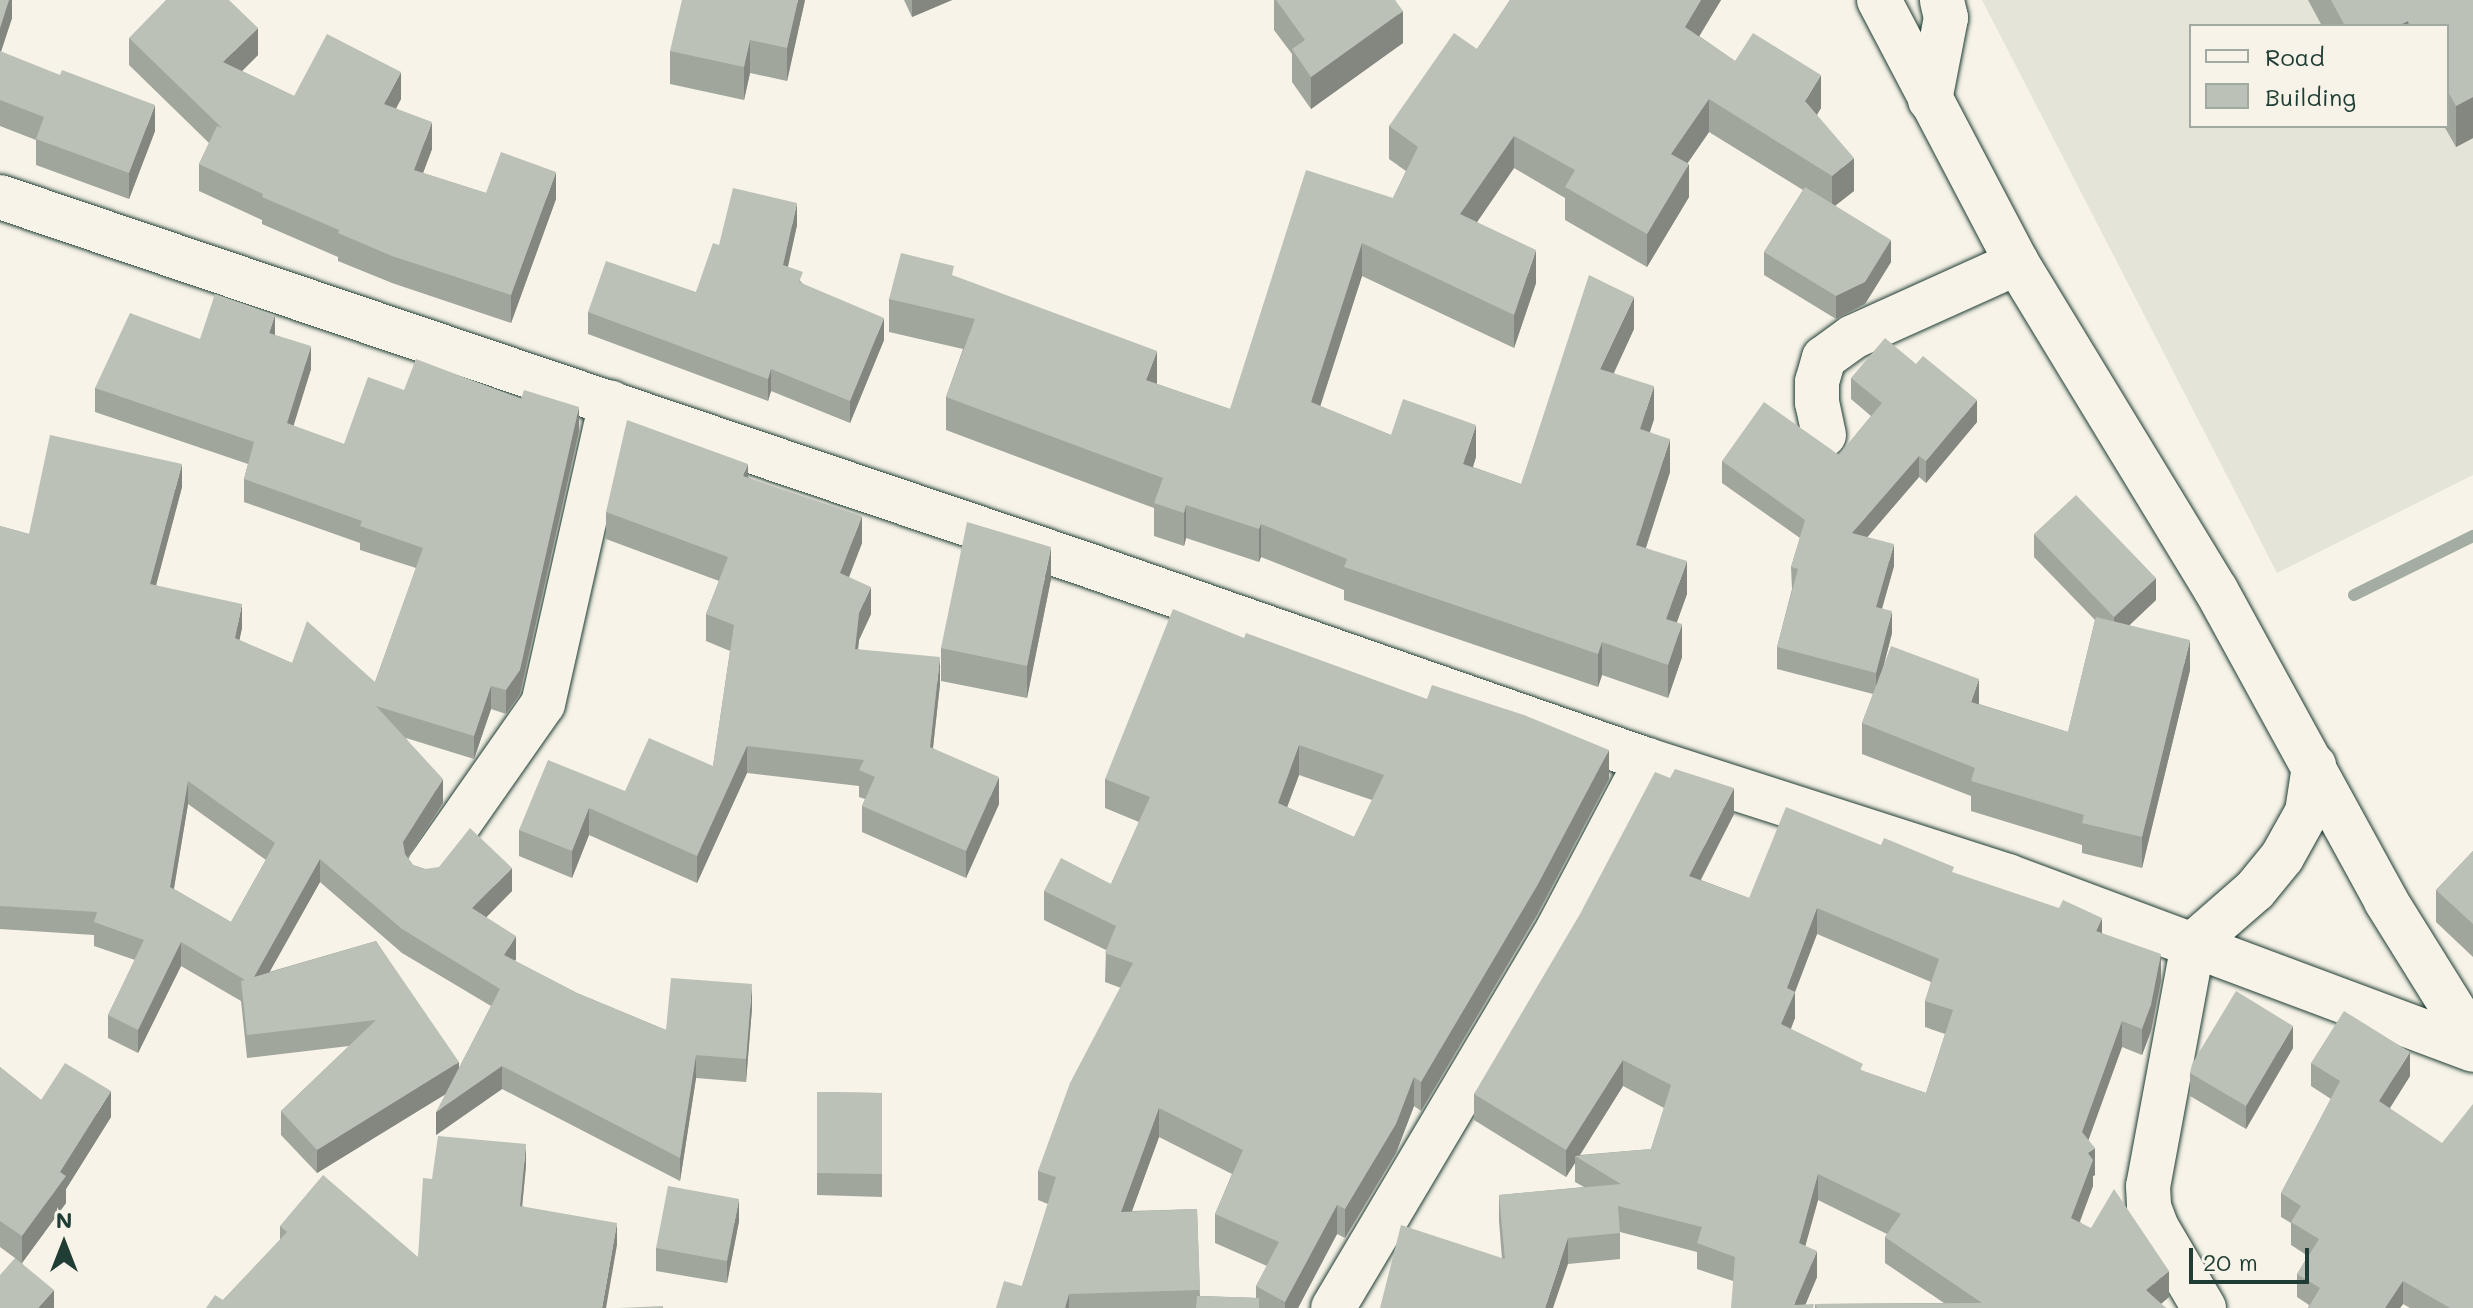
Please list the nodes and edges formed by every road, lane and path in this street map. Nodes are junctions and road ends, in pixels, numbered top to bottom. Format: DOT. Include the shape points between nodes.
graph roads {
  1 [pos="1879,0"];
  2 [pos="1942,0"];
  3 [pos="1930,100"];
  4 [pos="0,197"];
  5 [pos="2017,263"];
  6 [pos="611,403"];
  7 [pos="1824,435"];
  8 [pos="1647,760"];
  9 [pos="2314,766"];
  10 [pos="428,868"];
  11 [pos="2193,944"];
  12 [pos="2473,1041"];
  13 [pos="2473,1050"];
  14 [pos="1333,1308"];
  15 [pos="2204,1308"];
  1 -- 3 [label="street"];
  2 -- 3 [label="street" via="1946,18"];
  3 -- 5 [label="street"];
  4 -- 6 [label="street"];
  5 -- 7 [label="street" via="1853,337 1824,358 1817,403"];
  5 -- 9 [label="street" via="2216,590"];
  6 -- 8 [label="street"];
  6 -- 10 [label="street" via="543,704"];
  8 -- 11 [label="street" via="2008,876"];
  8 -- 14 [label="street" via="1559,927"];
  9 -- 11 [label="street" via="2307,812 2282,857 2255,890"];
  9 -- 12 [label="street" via="2386,901"];
  11 -- 13 [label="street"];
  11 -- 15 [label="street" via="2148,1186 2157,1228"];
}
